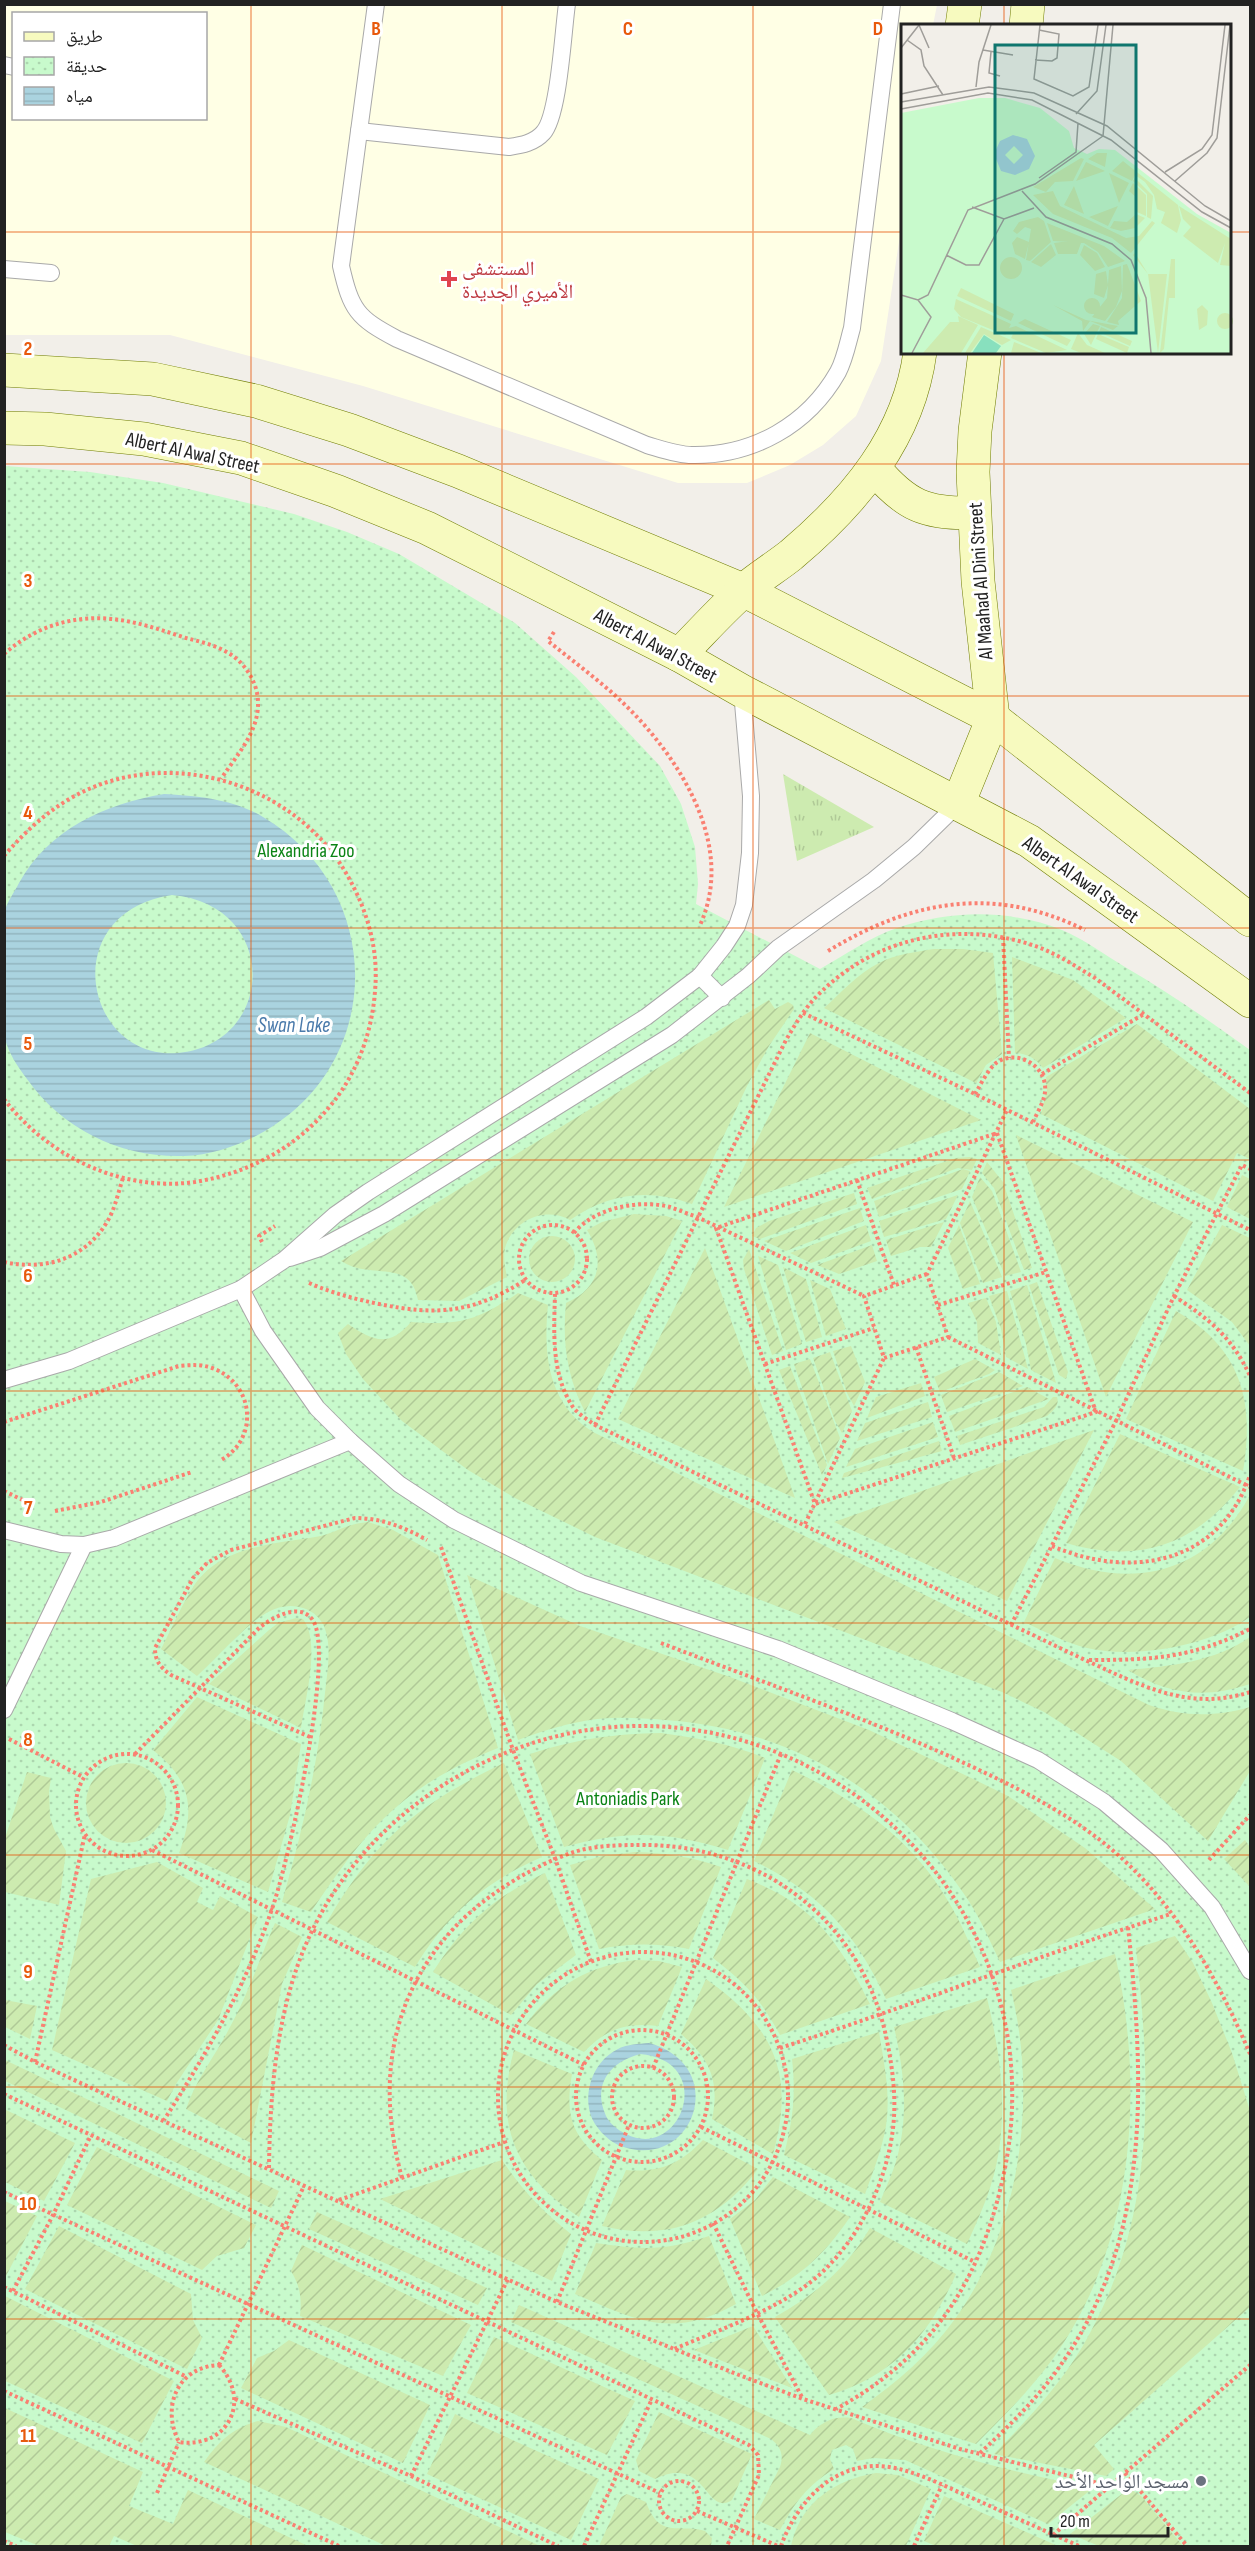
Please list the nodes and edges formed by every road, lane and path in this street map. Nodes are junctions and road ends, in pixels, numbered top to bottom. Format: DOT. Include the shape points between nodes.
graph roads {
  1 [pos="376,4"];
  2 [pos="567,4"];
  3 [pos="892,4"];
  4 [pos="965,4"];
  5 [pos="1028,4"];
  6 [pos="962,24"];
  7 [pos="1026,24"];
  8 [pos="359,131"];
  9 [pos="4,269"];
  10 [pos="51,273"];
  11 [pos="920,354"];
  12 [pos="985,354"];
  13 [pos="4,370"];
  14 [pos="4,428"];
  15 [pos="875,469"];
  16 [pos="974,513"];
  17 [pos="743,590"];
  18 [pos="574,602"];
  19 [pos="4,654"];
  20 [pos="679,655"];
  21 [pos="742,691"];
  22 [pos="993,718"];
  23 [pos="221,779"];
  24 [pos="958,804"];
  25 [pos="4,856"];
  26 [pos="707,910"];
  27 [pos="1251,920"];
  28 [pos="1093,935"];
  29 [pos="1003,937"];
  30 [pos="826,952"];
  31 [pos="700,976"];
  32 [pos="722,998"];
  33 [pos="1251,1001"];
  34 [pos="803,1013"];
  35 [pos="1144,1014"];
  36 [pos="1009,1058"];
  37 [pos="1042,1074"];
  38 [pos="1251,1093"];
  39 [pos="975,1094"];
  40 [pos="4,1099"];
  41 [pos="1007,1110"];
  42 [pos="1033,1122"];
  43 [pos="997,1132"];
  44 [pos="1251,1169"];
  45 [pos="123,1178"];
  46 [pos="857,1180"];
  47 [pos="1216,1212"];
  48 [pos="697,1217"];
  49 [pos="716,1228"];
  50 [pos="1251,1230"];
  51 [pos="574,1233"];
  52 [pos="284,1260"];
  53 [pos="4,1262"];
  54 [pos="1046,1272"];
  55 [pos="927,1274"];
  56 [pos="894,1285"];
  57 [pos="241,1289"];
  58 [pos="555,1294"];
  59 [pos="864,1296"];
  60 [pos="1174,1296"];
  61 [pos="938,1305"];
  62 [pos="874,1328"];
  63 [pos="948,1336"];
  64 [pos="916,1347"];
  65 [pos="884,1358"];
  66 [pos="765,1364"];
  67 [pos="1251,1376"];
  68 [pos="4,1380"];
  69 [pos="1096,1412"];
  70 [pos="1116,1421"];
  71 [pos="4,1422"];
  72 [pos="595,1425"];
  73 [pos="350,1442"];
  74 [pos="954,1458"];
  75 [pos="212,1466"];
  76 [pos="201,1469"];
  77 [pos="1251,1475"];
  78 [pos="1249,1486"];
  79 [pos="4,1491"];
  80 [pos="815,1504"];
  81 [pos="36,1506"];
  82 [pos="52,1511"];
  83 [pos="805,1524"];
  84 [pos="4,1530"];
  85 [pos="84,1545"];
  86 [pos="1052,1546"];
  87 [pos="441,1547"];
  88 [pos="451,1552"];
  89 [pos="1011,1625"];
  90 [pos="1251,1629"];
  91 [pos="659,1642"];
  92 [pos="1085,1660"];
  93 [pos="199,1688"];
  94 [pos="1251,1692"];
  95 [pos="4,1710"];
  96 [pos="4,1736"];
  97 [pos="310,1737"];
  98 [pos="513,1750"];
  99 [pos="135,1754"];
  100 [pos="781,1754"];
  101 [pos="83,1777"];
  102 [pos="1251,1815"];
  103 [pos="85,1834"];
  104 [pos="152,1850"];
  105 [pos="556,1860"];
  106 [pos="737,1861"];
  107 [pos="1190,1880"];
  108 [pos="272,1910"];
  109 [pos="1171,1914"];
  110 [pos="1128,1927"];
  111 [pos="312,1930"];
  112 [pos="591,1962"];
  113 [pos="697,1962"];
  114 [pos="1251,1971"];
  115 [pos="992,1974"];
  116 [pos="415,1982"];
  117 [pos="881,2015"];
  118 [pos="513,2031"];
  119 [pos="667,2035"];
  120 [pos="4,2045"];
  121 [pos="780,2048"];
  122 [pos="1251,2054"];
  123 [pos="35,2062"];
  124 [pos="584,2065"];
  125 [pos="653,2068"];
  126 [pos="4,2094"];
  127 [pos="164,2120"];
  128 [pos="629,2125"];
  129 [pos="701,2127"];
  130 [pos="91,2135"];
  131 [pos="504,2142"];
  132 [pos="616,2157"];
  133 [pos="772,2164"];
  134 [pos="269,2168"];
  135 [pos="402,2178"];
  136 [pos="304,2186"];
  137 [pos="4,2192"];
  138 [pos="338,2200"];
  139 [pos="867,2211"];
  140 [pos="53,2216"];
  141 [pos="713,2223"];
  142 [pos="284,2226"];
  143 [pos="587,2230"];
  144 [pos="975,2262"];
  145 [pos="508,2279"];
  146 [pos="4,2287"];
  147 [pos="13,2291"];
  148 [pos="557,2302"];
  149 [pos="247,2306"];
  150 [pos="757,2313"];
  151 [pos="487,2322"];
  152 [pos="674,2349"];
  153 [pos="1251,2364"];
  154 [pos="219,2365"];
  155 [pos="187,2377"];
  156 [pos="4,2391"];
  157 [pos="450,2397"];
  158 [pos="235,2399"];
  159 [pos="652,2399"];
  160 [pos="803,2399"];
  161 [pos="836,2409"];
  162 [pos="179,2442"];
  163 [pos="979,2454"];
  164 [pos="167,2467"];
  165 [pos="1125,2473"];
  166 [pos="618,2474"];
  167 [pos="411,2476"];
  168 [pos="942,2485"];
  169 [pos="1110,2486"];
  170 [pos="157,2493"];
  171 [pos="660,2493"];
  172 [pos="697,2511"];
  173 [pos="736,2528"];
  174 [pos="1053,2535"];
  175 [pos="4,2541"];
  176 [pos="916,2546"];
  177 [pos="16,2547"];
  178 [pos="339,2547"];
  179 [pos="558,2547"];
  180 [pos="584,2547"];
  181 [pos="727,2547"];
  182 [pos="779,2547"];
  183 [pos="1079,2547"];
  184 [pos="1186,2547"];
  1 -- 8 [label="lane"];
  2 -- 8 [label="lane" via="552,115 543,133 528,144 509,147"];
  3 -- 8 [label="lane" via="852,327 838,370 813,407 778,435 736,451 691,455 647,445 368,324 349,298 341,266"];
  4 -- 6 [label="main road"];
  5 -- 7 [label="main road"];
  9 -- 10 [label="lane"];
  11 -- 15 [label="main road" via="907,408"];
  12 -- 16 [label="main road, Al Maahad Al Dini Street" via="975,431"];
  13 -- 17 [label="main road" via="153,379 256,401 349,430 458,471"];
  14 -- 18 [label="main road, Albert Al Awal Street" via="144,439 241,458 427,528"];
  15 -- 16 [label="main road" via="893,491 918,506 945,513"];
  15 -- 17 [label="main road" via="791,555"];
  16 -- 22 [label="main road, Al Maahad Al Dini Street"];
  17 -- 20 [label="main road"];
  17 -- 22 [label="main road"];
  18 -- 20 [label="main road, Albert Al Awal Street"];
  18 -- 26 [label="path" via="548,641 609,690 641,723 683,779 707,834 711,885"];
  19 -- 23 [label="path" via="35,632 82,619 107,618 218,647 247,669 258,699 255,726"];
  20 -- 21 [label="main road, Albert Al Awal Street"];
  21 -- 24 [label="main road, Albert Al Awal Street"];
  21 -- 31 [label="lane" via="751,796 744,905 737,926"];
  22 -- 24 [label="main road, Al Maahad Al Dini Street"];
  22 -- 27 [label="main road"];
  23 -- 25 [label="path" via="154,773 95,787 42,816"];
  23 -- 45 [label="path" via="244,786 297,816 333,854 355,888 374,947 374,1008 367,1039 356,1067 321,1118 272,1156 215,1179 184,1183"];
  24 -- 32 [label="lane" via="874,880 778,948"];
  24 -- 33 [label="main road, Albert Al Awal Street" via="1029,841"];
  28 -- 30 [label="path" via="1056,916 1026,908 961,903 927,907 894,917"];
  29 -- 34 [label="path" via="944,933 888,947 837,976"];
  29 -- 35 [label="path" via="1039,947 1068,961"];
  29 -- 36 [label="path"];
  31 -- 32 [label="lane"];
  31 -- 52 [label="lane" via="646,1017 368,1192"];
  32 -- 52 [label="lane" via="672,1035 384,1214 320,1248"];
  34 -- 39 [label="path"];
  34 -- 48 [label="path"];
  35 -- 37 [label="path"];
  35 -- 38 [label="path"];
  36 -- 37 [label="path" via="1026,1060"];
  36 -- 39 [label="path" via="988,1072"];
  37 -- 42 [label="path" via="1045,1092"];
  39 -- 41 [label="path"];
  40 -- 45 [label="path" via="39,1136 64,1155"];
  41 -- 42 [label="path"];
  41 -- 43 [label="path"];
  42 -- 47 [label="path"];
  43 -- 46 [label="path"];
  43 -- 54 [label="path"];
  43 -- 55 [label="path"];
  44 -- 47 [label="path" via="1242,1165"];
  45 -- 53 [label="path" via="108,1221 85,1248 51,1264"];
  46 -- 49 [label="path"];
  46 -- 56 [label="path"];
  47 -- 50 [label="path"];
  47 -- 60 [label="path"];
  48 -- 49 [label="path"];
  48 -- 51 [label="path" via="669,1207 624,1208 595,1215"];
  48 -- 72 [label="path"];
  49 -- 59 [label="path"];
  49 -- 66 [label="path"];
  51 -- 58 [label="path" via="585,1250 585,1270 572,1287"];
  51 -- 58 [label="path" via="565,1227 543,1226 533,1231 520,1248 520,1270 525,1280 532,1287"];
  52 -- 57 [label="lane"];
  54 -- 61 [label="path"];
  54 -- 69 [label="path"];
  55 -- 56 [label="path"];
  55 -- 61 [label="path"];
  56 -- 59 [label="path"];
  57 -- 68 [label="lane" via="69,1361"];
  57 -- 73 [label="lane" via="288,1370"];
  58 -- 72 [label="path" via="558,1374 571,1405"];
  59 -- 62 [label="path"];
  60 -- 67 [label="path" via="1224,1333"];
  60 -- 70 [label="path"];
  61 -- 63 [label="path"];
  62 -- 65 [label="path"];
  62 -- 66 [label="path"];
  63 -- 64 [label="path"];
  63 -- 69 [label="path"];
  64 -- 65 [label="path"];
  64 -- 74 [label="path"];
  65 -- 80 [label="path"];
  66 -- 80 [label="path"];
  69 -- 70 [label="path"];
  69 -- 74 [label="path"];
  70 -- 78 [label="path"];
  70 -- 86 [label="path"];
  71 -- 75 [label="path" via="179,1366 198,1364 229,1378 246,1403 248,1419 241,1445"];
  72 -- 83 [label="path"];
  73 -- 85 [label="lane" via="153,1523"];
  73 -- 107 [label="lane" via="399,1484 454,1521 581,1583 778,1649 1038,1760 1104,1802"];
  74 -- 80 [label="path"];
  76 -- 82 [label="path" via="101,1502"];
  77 -- 78 [label="path"];
  78 -- 86 [label="path" via="1213,1532 1184,1552 1158,1561 1108,1563"];
  79 -- 81 [label="path"];
  80 -- 83 [label="path"];
  83 -- 89 [label="path"];
  84 -- 85 [label="lane" via="40,1540"];
  85 -- 95 [label="lane"];
  86 -- 89 [label="path"];
  87 -- 88 [label="path"];
  87 -- 93 [label="path" via="390,1523 355,1518 231,1550 207,1563 193,1578 155,1648 160,1667"];
  87 -- 98 [label="path"];
  89 -- 92 [label="path"];
  90 -- 92 [label="path" via="1206,1649 1169,1658"];
  91 -- 109 [label="path" via="986,1772 1101,1841"];
  92 -- 94 [label="path" via="1156,1692 1203,1700"];
  93 -- 97 [label="path"];
  93 -- 97 [label="path" via="268,1622 288,1612 305,1614 319,1638"];
  93 -- 99 [label="path"];
  96 -- 101 [label="path"];
  97 -- 108 [label="path" via="286,1863"];
  98 -- 100 [label="path" via="562,1734 636,1726 710,1732"];
  98 -- 105 [label="path"];
  98 -- 111 [label="path" via="442,1785 392,1823 348,1874"];
  99 -- 101 [label="path" via="105,1758"];
  99 -- 104 [label="path" via="161,1765 177,1789 178,1817 163,1842"];
  100 -- 106 [label="path"];
  100 -- 115 [label="path" via="849,1790 908,1839 956,1899"];
  101 -- 103 [label="path" via="75,1806"];
  102 -- 107 [label="path"];
  103 -- 104 [label="path" via="108,1853 138,1855"];
  103 -- 123 [label="path"];
  104 -- 108 [label="path"];
  105 -- 106 [label="path" via="574,1852 653,1844 683,1847"];
  105 -- 112 [label="path"];
  105 -- 116 [label="path" via="512,1882 473,1910 438,1945"];
  106 -- 113 [label="path"];
  106 -- 117 [label="path" via="773,1878 827,1921 863,1973"];
  107 -- 114 [label="lane" via="1212,1906"];
  108 -- 111 [label="path"];
  108 -- 127 [label="path" via="222,2026"];
  109 -- 110 [label="path"];
  109 -- 122 [label="path" via="1207,1965"];
  110 -- 115 [label="path"];
  110 -- 163 [label="path" via="1135,1997 1138,2110 1135,2168 1121,2236 1100,2296 1061,2366"];
  111 -- 116 [label="path"];
  111 -- 134 [label="path" via="297,1967 279,2046"];
  112 -- 113 [label="path" via="622,1954 655,1953"];
  112 -- 118 [label="path" via="546,1989"];
  113 -- 119 [label="path"];
  113 -- 121 [label="path" via="739,1988 770,2026"];
  115 -- 117 [label="path"];
  115 -- 144 [label="path" via="1009,2046 1011,2127 999,2197"];
  116 -- 118 [label="path"];
  116 -- 135 [label="path" via="397,2030 389,2079 390,2129"];
  117 -- 121 [label="path"];
  117 -- 139 [label="path" via="895,2081 893,2132 880,2184"];
  118 -- 124 [label="path"];
  118 -- 131 [label="path" via="499,2074 499,2119"];
  119 -- 124 [label="path" via="649,2030 629,2031 595,2049"];
  119 -- 125 [label="path"];
  119 -- 129 [label="path" via="696,2057 704,2074 707,2110"];
  120 -- 123 [label="path"];
  121 -- 133 [label="path" via="787,2103 781,2142"];
  123 -- 127 [label="path"];
  124 -- 132 [label="path" via="576,2100 580,2118 588,2134"];
  125 -- 128 [label="path" via="630,2068 614,2085 613,2108"];
  125 -- 128 [label="path" via="672,2085 672,2109 654,2126"];
  126 -- 130 [label="path"];
  127 -- 134 [label="path"];
  128 -- 132 [label="path"];
  129 -- 132 [label="path" via="673,2155 635,2162"];
  129 -- 133 [label="path"];
  130 -- 140 [label="path"];
  130 -- 142 [label="path"];
  131 -- 135 [label="path"];
  131 -- 143 [label="path" via="536,2195 568,2221"];
  132 -- 143 [label="path"];
  133 -- 139 [label="path"];
  133 -- 141 [label="path" via="747,2198"];
  134 -- 136 [label="path"];
  135 -- 138 [label="path"];
  136 -- 138 [label="path"];
  136 -- 142 [label="path"];
  137 -- 140 [label="path"];
  138 -- 145 [label="path"];
  139 -- 144 [label="path"];
  139 -- 150 [label="path" via="856,2232 818,2276"];
  140 -- 147 [label="path"];
  140 -- 149 [label="path"];
  141 -- 143 [label="path" via="664,2240 612,2238"];
  141 -- 150 [label="path"];
  142 -- 149 [label="path"];
  142 -- 151 [label="path"];
  143 -- 148 [label="path"];
  144 -- 161 [label="path" via="941,2322 919,2349 864,2394"];
  145 -- 148 [label="path"];
  145 -- 151 [label="path"];
  146 -- 147 [label="path"];
  147 -- 155 [label="path"];
  148 -- 152 [label="path"];
  149 -- 154 [label="path"];
  149 -- 157 [label="path"];
  150 -- 152 [label="path"];
  150 -- 160 [label="path"];
  151 -- 157 [label="path"];
  151 -- 159 [label="path"];
  152 -- 160 [label="path"];
  153 -- 165 [label="path"];
  154 -- 155 [label="path" via="207,2366"];
  154 -- 158 [label="path" via="230,2380"];
  155 -- 162 [label="path" via="171,2408"];
  156 -- 164 [label="path"];
  157 -- 166 [label="path"];
  157 -- 167 [label="path"];
  158 -- 162 [label="path" via="227,2425 218,2435 192,2444"];
  158 -- 167 [label="path"];
  159 -- 166 [label="path"];
  159 -- 173 [label="path" via="743,2441 758,2455 759,2475"];
  160 -- 161 [label="path"];
  161 -- 163 [label="path"];
  162 -- 164 [label="path"];
  163 -- 169 [label="path"];
  164 -- 170 [label="path"];
  164 -- 178 [label="path"];
  165 -- 169 [label="path"];
  165 -- 184 [label="path"];
  166 -- 171 [label="path"];
  166 -- 180 [label="path"];
  167 -- 179 [label="path"];
  168 -- 174 [label="path"];
  168 -- 176 [label="path"];
  168 -- 182 [label="path" via="888,2467 840,2475 811,2494 798,2509"];
  169 -- 174 [label="path"];
  171 -- 172 [label="path" via="659,2504 670,2519 680,2521"];
  171 -- 172 [label="path" via="674,2481 684,2481 698,2493"];
  172 -- 173 [label="path"];
  173 -- 181 [label="path"];
  173 -- 182 [label="path"];
  174 -- 183 [label="path"];
  175 -- 177 [label="path"];
}
